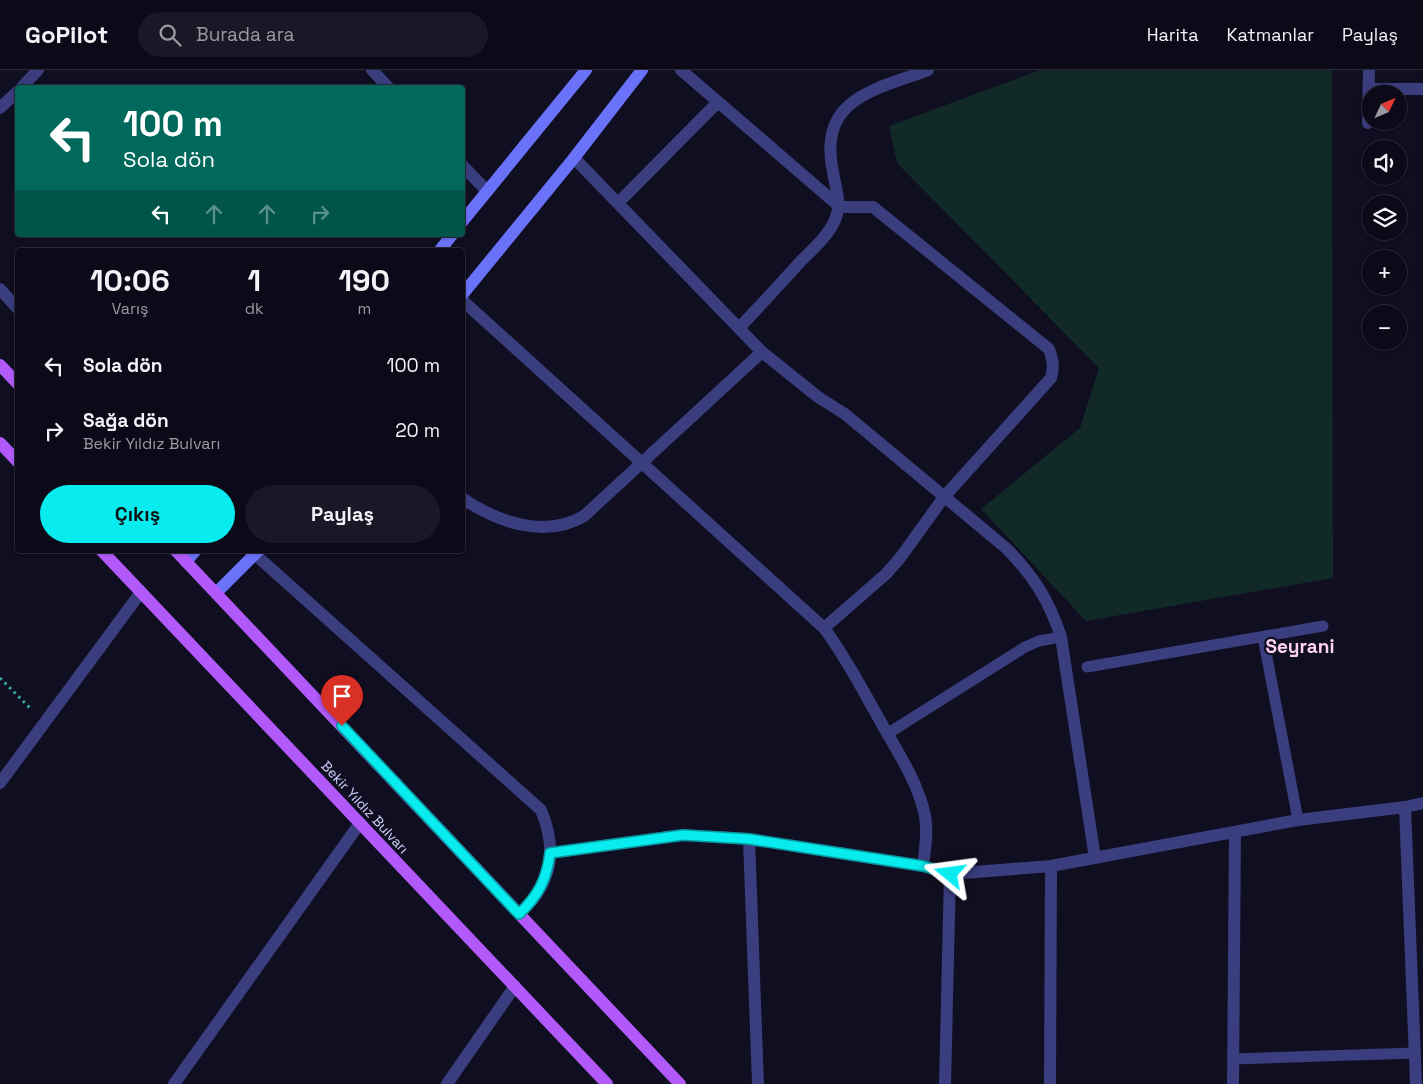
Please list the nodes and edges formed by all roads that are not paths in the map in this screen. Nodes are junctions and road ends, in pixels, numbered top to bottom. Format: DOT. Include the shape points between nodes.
graph roads {
  1 [pos="38,70"];
  2 [pos="372,70"];
  3 [pos="586,70"];
  4 [pos="642,70"];
  5 [pos="681,70"];
  6 [pos="928,70"];
  7 [pos="1369,70"];
  8 [pos="24,85"];
  9 [pos="386,85"];
  10 [pos="1369,85"];
  11 [pos="1408,89"];
  12 [pos="1423,89"];
  13 [pos="15,94"];
  14 [pos="718,102"];
  15 [pos="0,108"];
  16 [pos="574,158"];
  17 [pos="465,168"];
  18 [pos="487,191"];
  19 [pos="618,204"];
  20 [pos="840,207"];
  21 [pos="465,218"];
  22 [pos="450,237"];
  23 [pos="442,248"];
  24 [pos="0,289"];
  25 [pos="465,291"];
  26 [pos="465,303"];
  27 [pos="15,306"];
  28 [pos="739,328"];
  29 [pos="762,352"];
  30 [pos="0,365"];
  31 [pos="15,381"];
  32 [pos="0,443"];
  33 [pos="15,459"];
  34 [pos="642,464"];
  35 [pos="944,497"];
  36 [pos="465,500"];
  37 [pos="104,553"];
  38 [pos="178,553"];
  39 [pos="194,553"];
  40 [pos="254,553"];
  41 [pos="256,553"];
  42 [pos="186,562"];
  43 [pos="141,592"];
  44 [pos="216,593"];
  45 [pos="1323,626"];
  46 [pos="824,628"];
  47 [pos="1061,637"];
  48 [pos="1263,637"];
  49 [pos="1087,667"];
  50 [pos="887,734"];
  51 [pos="0,783"];
  52 [pos="1423,803"];
  53 [pos="1405,807"];
  54 [pos="1298,820"];
  55 [pos="360,822"];
  56 [pos="1235,832"];
  57 [pos="749,839"];
  58 [pos="550,853"];
  59 [pos="1095,858"];
  60 [pos="923,866"];
  61 [pos="1051,866"];
  62 [pos="950,874"];
  63 [pos="519,914"];
  64 [pos="515,986"];
  65 [pos="1415,1053"];
  66 [pos="1233,1059"];
  67 [pos="174,1084"];
  68 [pos="447,1084"];
  69 [pos="607,1084"];
  70 [pos="680,1084"];
  71 [pos="758,1084"];
  72 [pos="945,1084"];
  73 [pos="1050,1084"];
  74 [pos="1233,1084"];
  75 [pos="1416,1084"];
  1 -- 8 [label="street"];
  2 -- 9 [label="street"];
  3 -- 18 [label="street"];
  4 -- 16 [label="street"];
  5 -- 14 [label="street"];
  6 -- 20 [label="street" via="868,92 844,110 836,122 829,146"];
  7 -- 10 [label="street"];
  11 -- 12 [label="street"];
  13 -- 15 [label="street"];
  14 -- 19 [label="street"];
  14 -- 20 [label="street"];
  16 -- 19 [label="street"];
  16 -- 25 [label="street"];
  17 -- 18 [label="street"];
  18 -- 21 [label="street"];
  19 -- 28 [label="street"];
  20 -- 28 [label="street" via="829,231"];
  20 -- 35 [label="street" via="873,207 1049,349 1053,359 1051,378"];
  22 -- 23 [label="street"];
  24 -- 27 [label="street"];
  26 -- 34 [label="street"];
  28 -- 29 [label="street"];
  29 -- 34 [label="street"];
  29 -- 35 [label="street" via="818,397 845,414"];
  30 -- 31 [label="main road"];
  32 -- 33 [label="main road"];
  34 -- 36 [label="street" via="584,516 563,525 516,524 484,512"];
  34 -- 46 [label="street"];
  35 -- 46 [label="street" via="886,574"];
  35 -- 47 [label="street" via="1023,565 1047,600"];
  37 -- 43 [label="main road, Bekir Yıldız Bulvarı"];
  38 -- 42 [label="main road"];
  39 -- 42 [label="street"];
  40 -- 44 [label="street"];
  41 -- 58 [label="street" via="541,810 550,838"];
  42 -- 44 [label="main road"];
  43 -- 51 [label="street"];
  43 -- 55 [label="main road, Bekir Yıldız Bulvarı"];
  44 -- 63 [label="main road"];
  45 -- 48 [label="lane"];
  46 -- 50 [label="street"];
  47 -- 50 [label="lane" via="1025,647"];
  47 -- 59 [label="street"];
  48 -- 49 [label="lane"];
  48 -- 54 [label="lane"];
  50 -- 60 [label="street" via="920,798 926,839"];
  52 -- 53 [label="street"];
  53 -- 54 [label="street"];
  53 -- 65 [label="street"];
  54 -- 56 [label="street"];
  55 -- 64 [label="main road, Bekir Yıldız Bulvarı"];
  55 -- 67 [label="street"];
  56 -- 59 [label="street"];
  56 -- 66 [label="street"];
  57 -- 58 [label="street" via="683,835"];
  57 -- 60 [label="street"];
  57 -- 71 [label="street"];
  58 -- 63 [label="street" via="549,868 541,887"];
  59 -- 61 [label="street"];
  60 -- 62 [label="street"];
  61 -- 62 [label="street"];
  61 -- 73 [label="street"];
  62 -- 72 [label="street"];
  63 -- 70 [label="main road"];
  64 -- 68 [label="street"];
  64 -- 69 [label="main road, Bekir Yıldız Bulvarı"];
  65 -- 66 [label="lane"];
  65 -- 75 [label="street"];
  66 -- 74 [label="street"];
}
